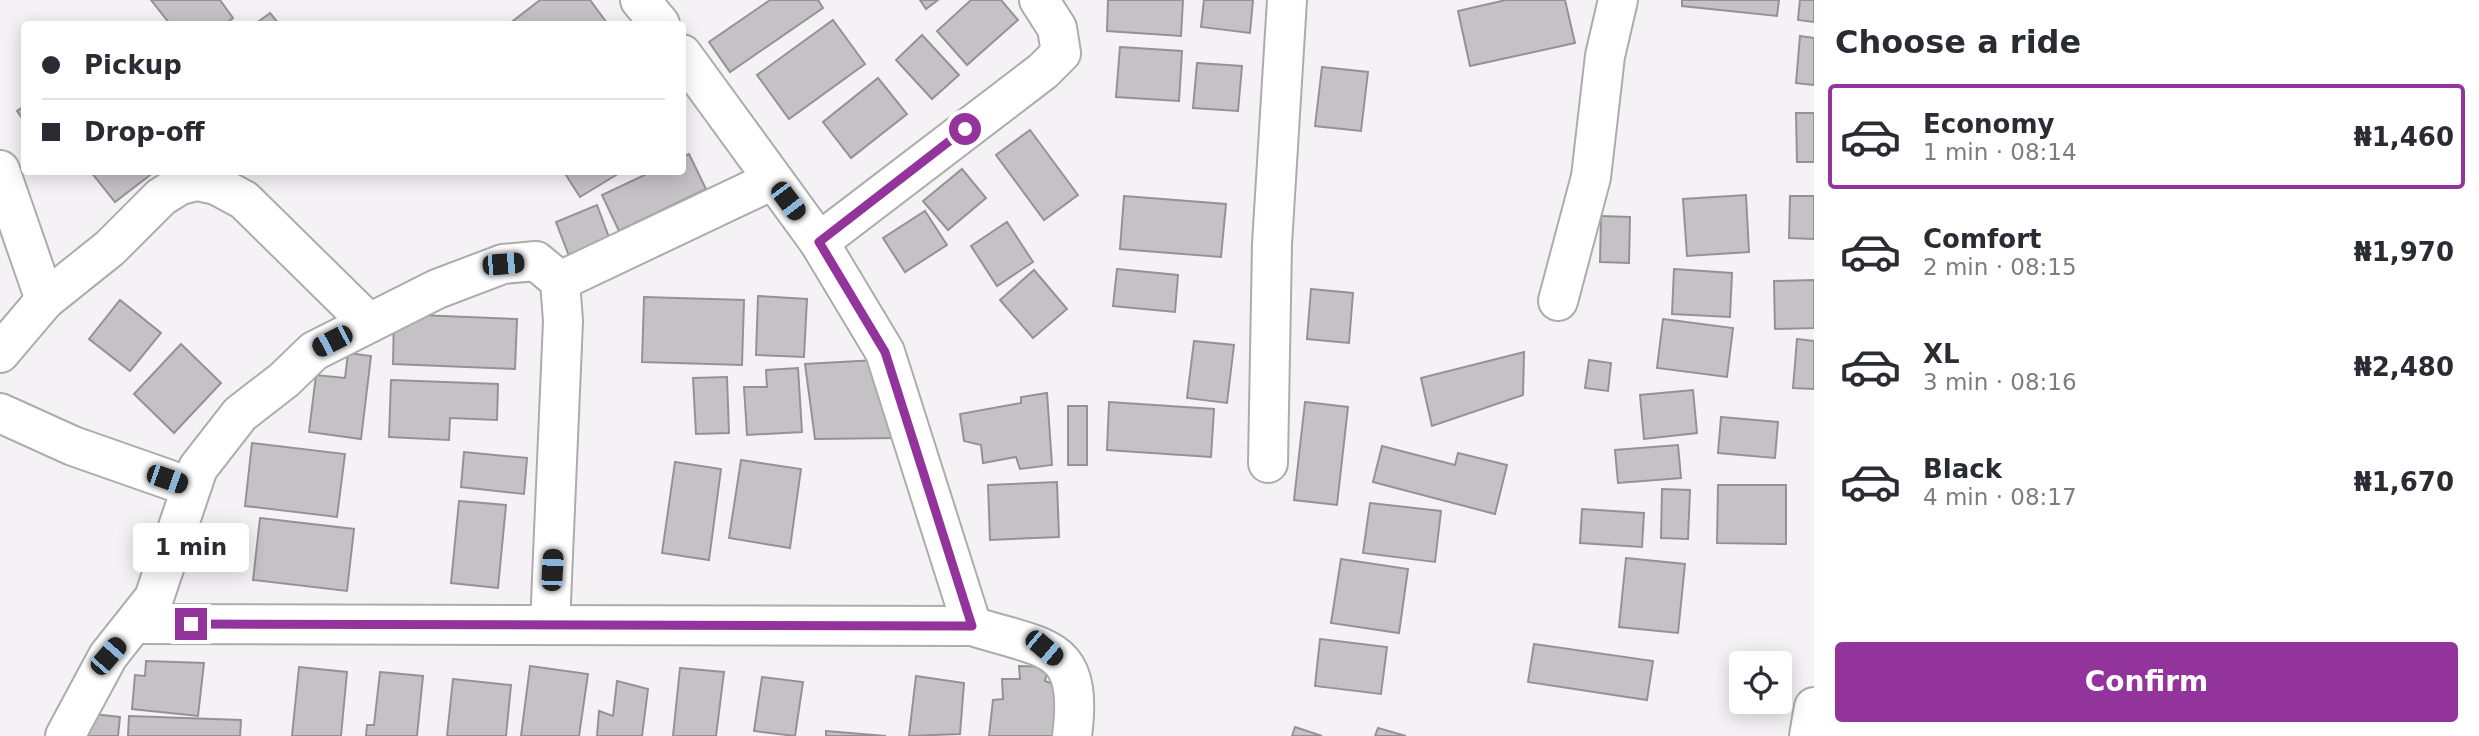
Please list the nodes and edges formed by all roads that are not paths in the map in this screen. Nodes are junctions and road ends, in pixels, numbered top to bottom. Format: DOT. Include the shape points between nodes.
graph roads {
  1 [pos="640,0"];
  2 [pos="1039,0"];
  3 [pos="1287,0"];
  4 [pos="1618,0"];
  5 [pos="658,21"];
  6 [pos="686,60"];
  7 [pos="0,170"];
  8 [pos="772,180"];
  9 [pos="819,242"];
  10 [pos="560,281"];
  11 [pos="45,300"];
  12 [pos="1558,301"];
  13 [pos="369,323"];
  14 [pos="0,354"];
  15 [pos="0,413"];
  16 [pos="1268,463"];
  17 [pos="190,487"];
  18 [pos="136,624"];
  19 [pos="550,625"];
  20 [pos="972,626"];
  21 [pos="1814,707"];
  22 [pos="65,736"];
  23 [pos="1072,736"];
  24 [pos="1809,736"];
  1 -- 5 [label="street"];
  2 -- 9 [label="street" via="1057,28 1061,53"];
  3 -- 16 [label="street" via="1272,244"];
  4 -- 12 [label="street" via="1605,56 1591,177"];
  6 -- 8 [label="street"];
  7 -- 11 [label="street"];
  8 -- 9 [label="street"];
  8 -- 10 [label="street"];
  9 -- 20 [label="street" via="885,352"];
  10 -- 13 [label="street" via="536,261 503,264 437,289"];
  10 -- 19 [label="street" via="563,321"];
  11 -- 13 [label="street" via="110,248 161,197 197,181 244,200"];
  11 -- 14 [label="street"];
  13 -- 17 [label="street" via="314,351 240,414 198,468"];
  15 -- 17 [label="street" via="73,446"];
  17 -- 18 [label="street" via="154,598"];
  18 -- 19 [label="street"];
  18 -- 22 [label="street" via="108,656"];
  19 -- 20 [label="street"];
  20 -- 23 [label="street" via="1044,648 1069,668 1077,700"];
  21 -- 24 [label="street"];
}
